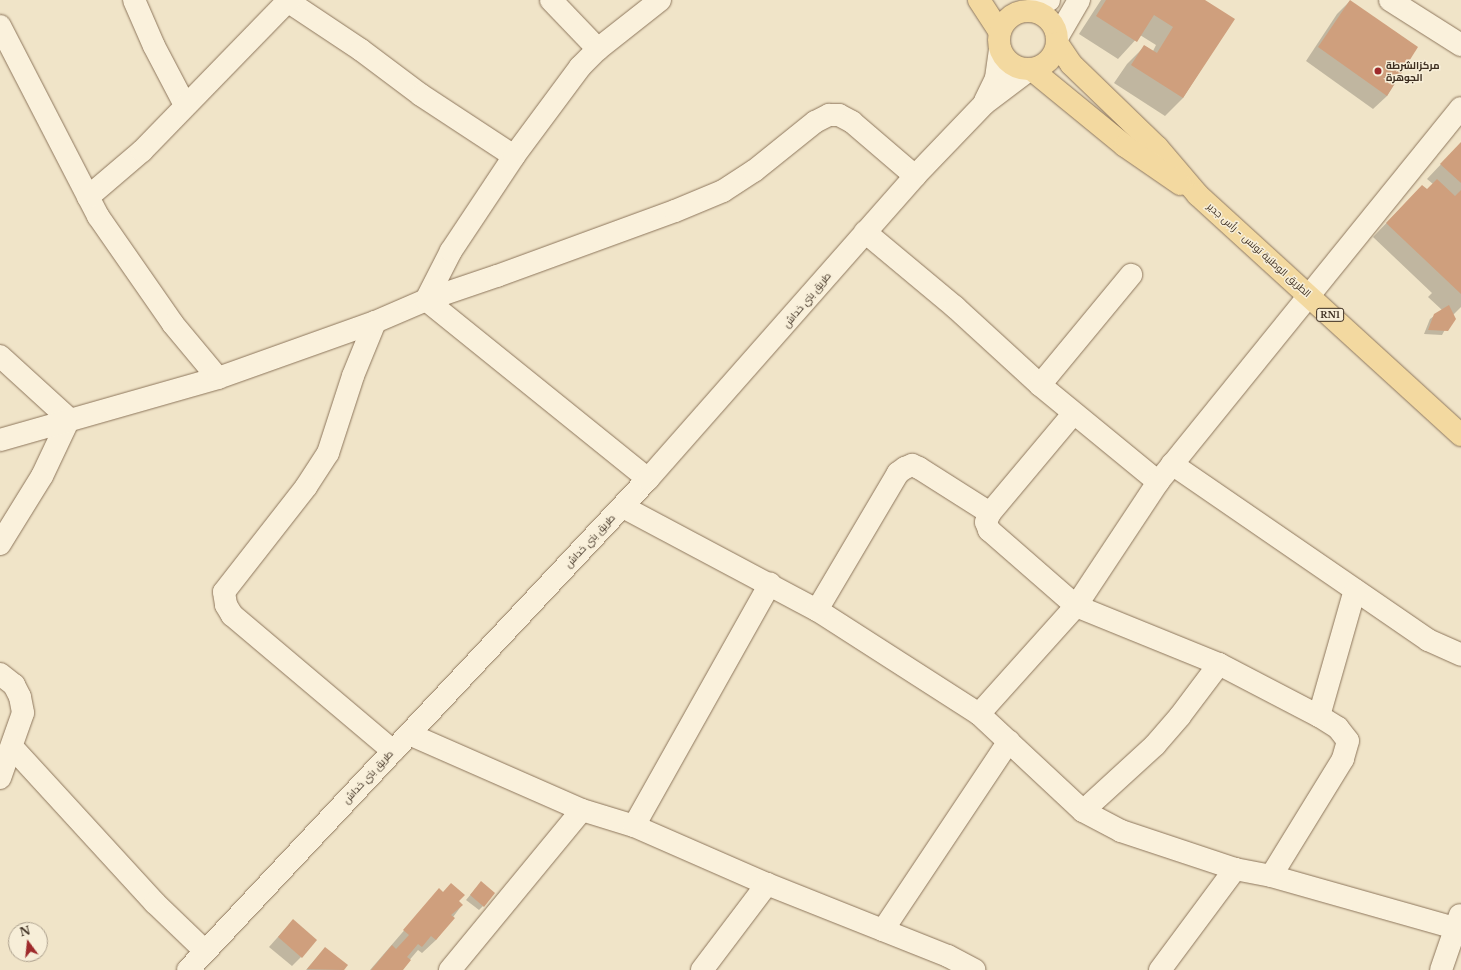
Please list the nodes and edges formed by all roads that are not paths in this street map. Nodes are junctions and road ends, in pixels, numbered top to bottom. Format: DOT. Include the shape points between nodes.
graph roads {
  1 [pos="134,0"];
  2 [pos="288,0"];
  3 [pos="551,0"];
  4 [pos="660,0"];
  5 [pos="979,0"];
  6 [pos="1049,0"];
  7 [pos="1080,0"];
  8 [pos="1390,0"];
  9 [pos="1023,7"];
  10 [pos="0,26"];
  11 [pos="1000,40"];
  12 [pos="1057,40"];
  13 [pos="1461,45"];
  14 [pos="598,49"];
  15 [pos="1030,70"];
  16 [pos="984,104"];
  17 [pos="185,106"];
  18 [pos="1461,108"];
  19 [pos="514,156"];
  20 [pos="915,176"];
  21 [pos="1198,195"];
  22 [pos="88,198"];
  23 [pos="865,232"];
  24 [pos="1130,274"];
  25 [pos="1309,295"];
  26 [pos="426,300"];
  27 [pos="375,322"];
  28 [pos="0,356"];
  29 [pos="218,378"];
  30 [pos="1040,386"];
  31 [pos="1073,414"];
  32 [pos="69,419"];
  33 [pos="1461,435"];
  34 [pos="0,440"];
  35 [pos="1172,464"];
  36 [pos="648,479"];
  37 [pos="1158,482"];
  38 [pos="623,507"];
  39 [pos="990,513"];
  40 [pos="0,544"];
  41 [pos="770,584"];
  42 [pos="1355,590"];
  43 [pos="1076,606"];
  44 [pos="817,610"];
  45 [pos="1461,655"];
  46 [pos="1219,664"];
  47 [pos="0,674"];
  48 [pos="979,714"];
  49 [pos="1319,716"];
  50 [pos="409,734"];
  51 [pos="1009,741"];
  52 [pos="12,747"];
  53 [pos="393,751"];
  54 [pos="0,778"];
  55 [pos="582,810"];
  56 [pos="1083,811"];
  57 [pos="634,826"];
  58 [pos="1235,869"];
  59 [pos="1271,876"];
  60 [pos="768,884"];
  61 [pos="1459,925"];
  62 [pos="883,930"];
  63 [pos="205,951"];
  64 [pos="942,963"];
  65 [pos="188,970"];
  66 [pos="450,970"];
  67 [pos="702,970"];
  68 [pos="974,970"];
  69 [pos="1160,970"];
  70 [pos="1441,970"];
  1 -- 17 [label="street" via="163,66"];
  2 -- 17 [label="street"];
  2 -- 19 [label="street"];
  3 -- 14 [label="street"];
  4 -- 14 [label="street"];
  5 -- 11 [label="main road"];
  6 -- 9 [label="street"];
  7 -- 12 [label="street"];
  8 -- 13 [label="street"];
  9 -- 11 [label="main road" via="1010,17"];
  9 -- 12 [label="main road" via="1049,20"];
  10 -- 22 [label="street"];
  11 -- 15 [label="main road" via="1011,64"];
  11 -- 16 [label="street, طريق بني خداش" via="996,78"];
  12 -- 15 [label="main road" via="1052,57 1046,63"];
  12 -- 21 [label="main road, الطريق الوطنية تونس - رأس جدير / RN1" via="1071,64 1158,147"];
  14 -- 19 [label="street" via="571,79"];
  15 -- 16 [label="street, طريق بني خداش"];
  15 -- 21 [label="main road, الطريق الوطنية تونس - رأس جدير / RN1" via="1125,146"];
  16 -- 20 [label="street, طريق بني خداش"];
  17 -- 22 [label="street" via="137,156"];
  18 -- 25 [label="street"];
  19 -- 26 [label="street" via="451,252"];
  20 -- 23 [label="street, طريق بني خداش"];
  20 -- 26 [label="street" via="852,122 839,115 828,115 814,122 760,166 723,191 498,276"];
  21 -- 25 [label="main road, الطريق الوطنية تونس - رأس جدير / RN1"];
  22 -- 29 [label="street" via="173,324"];
  23 -- 30 [label="street" via="955,307"];
  23 -- 36 [label="street, طريق بني خداش"];
  24 -- 30 [label="street"];
  25 -- 33 [label="main road, الطريق الوطنية تونس - رأس جدير / RN1"];
  25 -- 35 [label="street"];
  26 -- 27 [label="street"];
  26 -- 36 [label="street"];
  27 -- 29 [label="street"];
  27 -- 53 [label="street" via="353,376 328,453 306,487 224,592 226,605 232,615"];
  28 -- 32 [label="street"];
  29 -- 32 [label="street"];
  30 -- 31 [label="street"];
  31 -- 37 [label="street"];
  31 -- 39 [label="street"];
  32 -- 34 [label="street"];
  32 -- 40 [label="street" via="42,476"];
  35 -- 37 [label="street"];
  35 -- 42 [label="street"];
  36 -- 38 [label="street, طريق بني خداش"];
  37 -- 43 [label="street"];
  38 -- 41 [label="street"];
  38 -- 50 [label="street, طريق بني خداش"];
  39 -- 43 [label="street" via="986,522 989,530"];
  39 -- 44 [label="street" via="919,468 905,468 898,473"];
  41 -- 44 [label="street"];
  41 -- 57 [label="street"];
  42 -- 45 [label="street" via="1428,640"];
  42 -- 49 [label="street"];
  43 -- 46 [label="street"];
  43 -- 48 [label="street"];
  44 -- 48 [label="street"];
  46 -- 49 [label="street"];
  46 -- 56 [label="street" via="1180,716 1155,744"];
  47 -- 52 [label="street" via="14,685 20,696 23,713"];
  48 -- 51 [label="street"];
  49 -- 59 [label="street" via="1338,728 1348,741 1342,759"];
  50 -- 53 [label="street, طريق بني خداش"];
  50 -- 55 [label="street"];
  51 -- 56 [label="street"];
  51 -- 62 [label="street"];
  52 -- 54 [label="street"];
  52 -- 63 [label="street" via="156,903"];
  53 -- 63 [label="street, طريق بني خداش"];
  55 -- 57 [label="street"];
  55 -- 66 [label="street"];
  56 -- 58 [label="street" via="1121,831"];
  57 -- 60 [label="street"];
  58 -- 59 [label="street"];
  58 -- 69 [label="street"];
  59 -- 61 [label="street"];
  60 -- 62 [label="street"];
  60 -- 67 [label="street"];
  61 -- 70 [label="street"];
  62 -- 64 [label="street"];
  63 -- 65 [label="street, طريق بني خداش"];
  64 -- 68 [label="street"];
}
